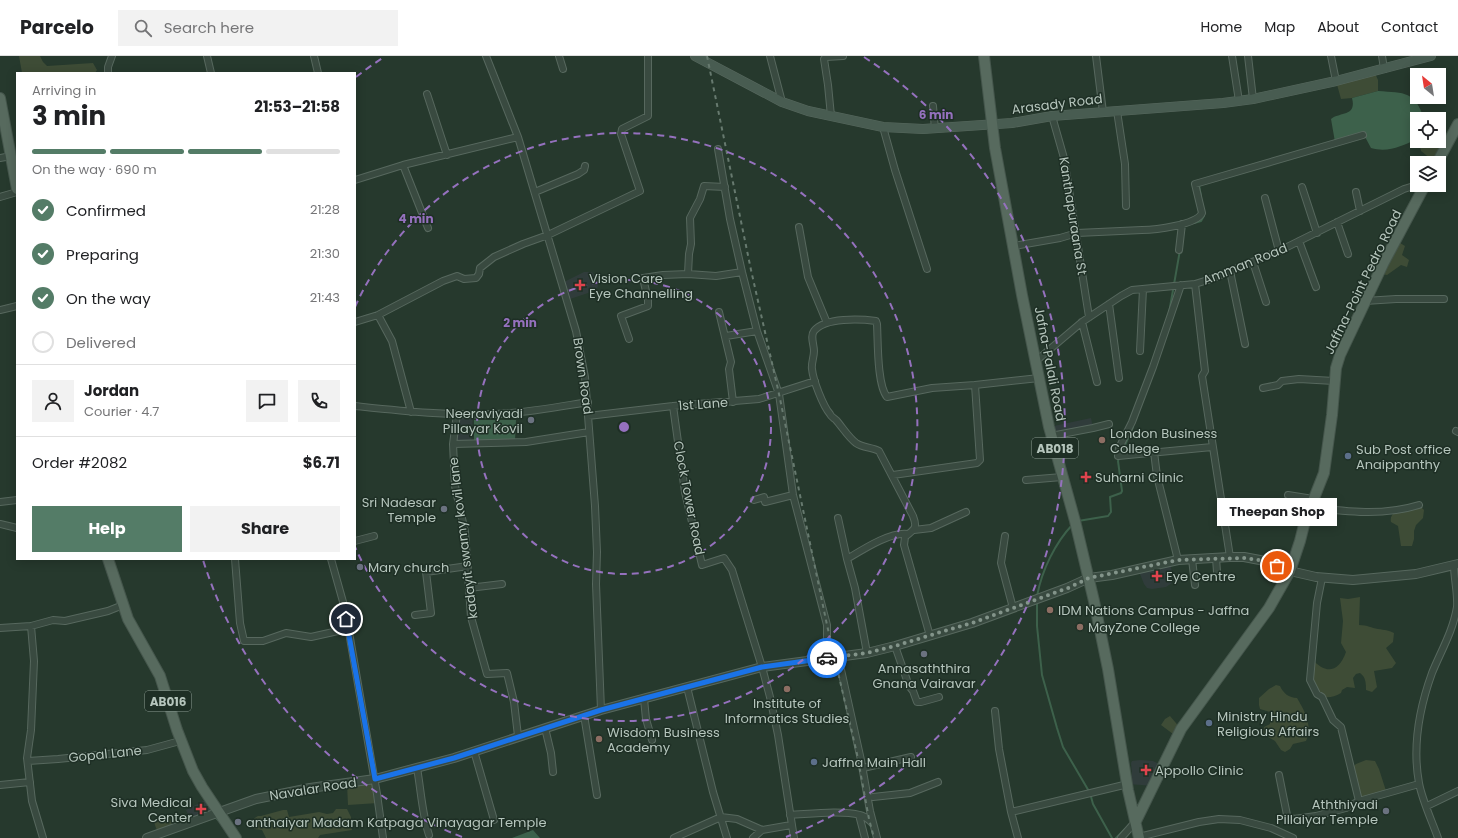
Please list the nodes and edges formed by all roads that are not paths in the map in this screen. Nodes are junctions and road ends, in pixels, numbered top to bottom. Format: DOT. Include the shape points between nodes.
graph roads {
  1 [pos="112,56"];
  2 [pos="207,56"];
  3 [pos="314,56"];
  4 [pos="486,56"];
  5 [pos="560,56"];
  6 [pos="648,56"];
  7 [pos="695,56"];
  8 [pos="770,56"];
  9 [pos="843,56"];
  10 [pos="984,56"];
  11 [pos="1096,56"];
  12 [pos="1232,56"];
  13 [pos="1248,56"];
  14 [pos="1331,56"];
  15 [pos="1382,56"];
  16 [pos="1431,56"];
  17 [pos="563,69"];
  18 [pos="1384,69"];
  19 [pos="108,72"];
  20 [pos="210,72"];
  21 [pos="318,72"];
  22 [pos="1336,81"];
  23 [pos="427,94"];
  24 [pos="0,98"];
  25 [pos="1253,99"];
  26 [pos="1239,100"];
  27 [pos="782,102"];
  28 [pos="933,106"];
  29 [pos="1117,111"];
  30 [pos="1103,112"];
  31 [pos="831,116"];
  32 [pos="1052,116"];
  33 [pos="1458,124"];
  34 [pos="991,125"];
  35 [pos="883,127"];
  36 [pos="935,129"];
  37 [pos="1363,135"];
  38 [pos="518,137"];
  39 [pos="718,149"];
  40 [pos="447,155"];
  41 [pos="11,156"];
  42 [pos="1441,156"];
  43 [pos="0,158"];
  44 [pos="403,165"];
  45 [pos="585,166"];
  46 [pos="356,180"];
  47 [pos="16,184"];
  48 [pos="724,187"];
  49 [pos="1302,187"];
  50 [pos="1410,187"];
  51 [pos="16,192"];
  52 [pos="535,192"];
  53 [pos="1356,192"];
  54 [pos="1421,192"];
  55 [pos="0,196"];
  56 [pos="1265,198"];
  57 [pos="1126,206"];
  58 [pos="1360,211"];
  59 [pos="1337,222"];
  60 [pos="1182,224"];
  61 [pos="799,227"];
  62 [pos="428,228"];
  63 [pos="1316,233"];
  64 [pos="1077,234"];
  65 [pos="548,235"];
  66 [pos="1299,241"];
  67 [pos="1014,246"];
  68 [pos="1179,250"];
  69 [pos="1279,251"];
  70 [pos="1348,254"];
  71 [pos="1253,262"];
  72 [pos="927,269"];
  73 [pos="1230,271"];
  74 [pos="742,272"];
  75 [pos="688,274"];
  76 [pos="1195,284"];
  77 [pos="1181,285"];
  78 [pos="1316,287"];
  79 [pos="1143,289"];
  80 [pos="1444,299"];
  81 [pos="1365,301"];
  82 [pos="1266,302"];
  83 [pos="1109,304"];
  84 [pos="16,306"];
  85 [pos="0,310"];
  86 [pos="719,312"];
  87 [pos="378,315"];
  88 [pos="1089,317"];
  89 [pos="356,322"];
  90 [pos="1082,322"];
  91 [pos="827,323"];
  92 [pos="757,331"];
  93 [pos="726,336"];
  94 [pos="629,339"];
  95 [pos="1245,344"];
  96 [pos="1140,351"];
  97 [pos="1036,361"];
  98 [pos="1039,378"];
  99 [pos="1119,378"];
  100 [pos="815,381"];
  101 [pos="1334,381"];
  102 [pos="1097,382"];
  103 [pos="975,385"];
  104 [pos="1263,388"];
  105 [pos="779,394"];
  106 [pos="588,402"];
  107 [pos="733,402"];
  108 [pos="356,406"];
  109 [pos="673,406"];
  110 [pos="410,412"];
  111 [pos="457,414"];
  112 [pos="588,416"];
  113 [pos="1109,424"];
  114 [pos="589,432"];
  115 [pos="1051,436"];
  116 [pos="453,444"];
  117 [pos="1212,447"];
  118 [pos="1154,452"];
  119 [pos="892,475"];
  120 [pos="1062,477"];
  121 [pos="1026,480"];
  122 [pos="793,495"];
  123 [pos="1288,495"];
  124 [pos="16,500"];
  125 [pos="754,500"];
  126 [pos="0,502"];
  127 [pos="1312,503"];
  128 [pos="1418,505"];
  129 [pos="966,512"];
  130 [pos="838,518"];
  131 [pos="0,524"];
  132 [pos="16,528"];
  133 [pos="914,530"];
  134 [pos="908,534"];
  135 [pos="374,536"];
  136 [pos="1004,536"];
  137 [pos="356,541"];
  138 [pos="1230,557"];
  139 [pos="1216,558"];
  140 [pos="847,559"];
  141 [pos="1192,559"];
  142 [pos="108,560"];
  143 [pos="235,560"];
  144 [pos="331,560"];
  145 [pos="1178,560"];
  146 [pos="1456,564"];
  147 [pos="468,566"];
  148 [pos="1290,571"];
  149 [pos="1217,572"];
  150 [pos="1089,578"];
  151 [pos="1322,578"];
  152 [pos="502,584"];
  153 [pos="1194,585"];
  154 [pos="469,588"];
  155 [pos="123,605"];
  156 [pos="1012,608"];
  157 [pos="415,615"];
  158 [pos="31,626"];
  159 [pos="0,628"];
  160 [pos="348,629"];
  161 [pos="930,636"];
  162 [pos="895,646"];
  163 [pos="867,653"];
  164 [pos="838,656"];
  165 [pos="827,658"];
  166 [pos="762,667"];
  167 [pos="687,687"];
  168 [pos="939,697"];
  169 [pos="644,699"];
  170 [pos="601,710"];
  171 [pos="995,711"];
  172 [pos="584,715"];
  173 [pos="545,728"];
  174 [pos="518,733"];
  175 [pos="180,740"];
  176 [pos="652,740"];
  177 [pos="474,751"];
  178 [pos="911,757"];
  179 [pos="28,761"];
  180 [pos="417,768"];
  181 [pos="863,768"];
  182 [pos="553,772"];
  183 [pos="1280,775"];
  184 [pos="375,779"];
  185 [pos="30,782"];
  186 [pos="938,782"];
  187 [pos="1128,784"];
  188 [pos="1419,784"];
  189 [pos="0,785"];
  190 [pos="1458,791"];
  191 [pos="598,796"];
  192 [pos="873,797"];
  193 [pos="1359,801"];
  194 [pos="1427,806"];
  195 [pos="218,812"];
  196 [pos="1011,812"];
  197 [pos="790,815"];
  198 [pos="859,815"];
  199 [pos="721,817"];
  200 [pos="494,820"];
  201 [pos="1136,822"];
  202 [pos="792,825"];
  203 [pos="874,825"];
  204 [pos="762,830"];
  205 [pos="429,835"];
  206 [pos="150,837"];
  207 [pos="1139,837"];
  208 [pos="43,838"];
  209 [pos="236,838"];
  210 [pos="383,838"];
  211 [pos="674,838"];
  212 [pos="727,838"];
  213 [pos="753,838"];
  214 [pos="794,838"];
  215 [pos="865,838"];
  216 [pos="877,838"];
  217 [pos="1018,838"];
  218 [pos="1121,838"];
  219 [pos="1293,838"];
  220 [pos="1438,838"];
  1 -- 19 [label="street"];
  2 -- 20 [label="street"];
  3 -- 21 [label="street"];
  4 -- 38 [label="street, Brown Road"];
  5 -- 17 [label="street"];
  6 -- 65 [label="street" via="648,116 622,129 620,134 640,191"];
  7 -- 27 [label="main road, Arasady Road"];
  8 -- 27 [label="street"];
  9 -- 31 [label="street" via="824,59"];
  10 -- 34 [label="main road, Jafna-Palali Road / AB018"];
  11 -- 30 [label="street"];
  12 -- 26 [label="street"];
  13 -- 25 [label="street"];
  14 -- 22 [label="street"];
  15 -- 18 [label="street"];
  16 -- 18 [label="main road, Arasady Road"];
  18 -- 22 [label="main road, Arasady Road"];
  22 -- 25 [label="main road, Arasady Road"];
  23 -- 40 [label="street"];
  24 -- 41 [label="main road"];
  25 -- 26 [label="main road, Arasady Road"];
  26 -- 29 [label="main road, Arasady Road"];
  27 -- 31 [label="main road, Arasady Road" via="808,112"];
  28 -- 36 [label="street"];
  29 -- 30 [label="main road, Arasady Road"];
  29 -- 57 [label="street" via="1125,164"];
  30 -- 32 [label="main road, Arasady Road"];
  31 -- 35 [label="main road, Arasady Road"];
  32 -- 34 [label="main road, Arasady Road"];
  32 -- 64 [label="street, Kanthapuraana St" via="1064,158"];
  33 -- 42 [label="main road"];
  34 -- 36 [label="main road, Arasady Road"];
  34 -- 67 [label="main road, Jafna-Palali Road / AB018"];
  35 -- 36 [label="main road, Arasady Road"];
  35 -- 72 [label="street"];
  37 -- 60 [label="street" via="1195,184 1202,213 1195,220"];
  38 -- 40 [label="street"];
  38 -- 52 [label="street, Brown Road"];
  39 -- 48 [label="street"];
  40 -- 44 [label="street"];
  41 -- 43 [label="street"];
  41 -- 47 [label="main road"];
  44 -- 46 [label="street"];
  44 -- 62 [label="street"];
  45 -- 52 [label="street" via="578,174"];
  48 -- 74 [label="street"];
  48 -- 75 [label="street" via="704,186 690,218"];
  49 -- 63 [label="street"];
  50 -- 58 [label="street, Amman Road"];
  51 -- 55 [label="street"];
  52 -- 65 [label="street, Brown Road"];
  53 -- 58 [label="street"];
  54 -- 81 [label="main road, Jaffna-Point Pedro Road"];
  56 -- 69 [label="street"];
  58 -- 59 [label="street, Amman Road"];
  59 -- 63 [label="street, Amman Road"];
  59 -- 70 [label="street"];
  60 -- 64 [label="street" via="1152,230"];
  60 -- 68 [label="street"];
  61 -- 91 [label="street" via="808,277"];
  63 -- 66 [label="street, Amman Road"];
  64 -- 67 [label="street"];
  64 -- 88 [label="street, Kanthapuraana St"];
  65 -- 87 [label="street" via="494,257 480,268 480,274 476,278 464,279 457,276"];
  65 -- 106 [label="street, Brown Road" via="576,331"];
  66 -- 69 [label="street, Amman Road"];
  66 -- 78 [label="street"];
  67 -- 97 [label="main road, Jafna-Palali Road / AB018"];
  69 -- 71 [label="street, Amman Road"];
  71 -- 73 [label="street, Amman Road"];
  71 -- 82 [label="street"];
  73 -- 76 [label="street, Amman Road"];
  73 -- 95 [label="street"];
  74 -- 75 [label="street" via="716,276"];
  74 -- 92 [label="street"];
  75 -- 94 [label="street" via="643,278 648,306 622,316"];
  76 -- 77 [label="street, Amman Road"];
  76 -- 117 [label="street" via="1205,371 1202,376"];
  77 -- 79 [label="street, Amman Road"];
  77 -- 118 [label="street" via="1153,367 1118,456"];
  79 -- 83 [label="street, Amman Road" via="1132,290"];
  79 -- 96 [label="street"];
  80 -- 81 [label="street"];
  81 -- 101 [label="main road, Jaffna-Point Pedro Road" via="1340,355"];
  83 -- 88 [label="street, Amman Road"];
  83 -- 99 [label="street"];
  84 -- 85 [label="street"];
  86 -- 93 [label="street"];
  87 -- 89 [label="street"];
  87 -- 110 [label="street" via="392,341"];
  88 -- 90 [label="street, Amman Road"];
  90 -- 97 [label="street, Amman Road"];
  90 -- 102 [label="street"];
  91 -- 100 [label="street" via="812,334 814,359 811,368"];
  91 -- 103 [label="street" via="864,319 876,321 880,373 887,397 932,388"];
  92 -- 93 [label="street"];
  92 -- 105 [label="street"];
  93 -- 107 [label="street"];
  97 -- 98 [label="main road, Jafna-Palali Road / AB018"];
  98 -- 103 [label="street"];
  98 -- 115 [label="main road, Jafna-Palali Road / AB018"];
  100 -- 105 [label="street, 1st Lane"];
  100 -- 119 [label="street" via="830,415 855,442 879,451"];
  101 -- 104 [label="street" via="1299,379 1282,381 1278,385"];
  101 -- 127 [label="main road, Jaffna-Point Pedro Road" via="1324,469"];
  103 -- 119 [label="street" via="980,460 972,464"];
  105 -- 107 [label="street, 1st Lane"];
  105 -- 122 [label="street"];
  106 -- 111 [label="street" via="526,412"];
  106 -- 112 [label="street, Brown Road"];
  107 -- 109 [label="street, 1st Lane"];
  108 -- 110 [label="street"];
  109 -- 112 [label="street, 1st Lane"];
  109 -- 166 [label="street, Clock Tower Road" via="685,492 702,566 724,558 728,564"];
  110 -- 111 [label="street"];
  111 -- 116 [label="street, kadayit swamy kovil lane"];
  112 -- 114 [label="street, Brown Road"];
  113 -- 115 [label="street"];
  114 -- 116 [label="street" via="526,442"];
  114 -- 170 [label="street, Brown Road" via="597,552"];
  115 -- 120 [label="main road, Jafna-Palali Road / AB018"];
  116 -- 147 [label="street, kadayit swamy kovil lane" via="455,486 465,532"];
  117 -- 118 [label="street"];
  117 -- 138 [label="street"];
  118 -- 145 [label="street" via="1157,476"];
  119 -- 133 [label="street" via="913,516"];
  120 -- 121 [label="street"];
  120 -- 150 [label="main road, Jafna-Palali Road / AB018"];
  122 -- 125 [label="street" via="765,502 764,497"];
  122 -- 165 [label="street" via="827,625"];
  123 -- 127 [label="street"];
  124 -- 126 [label="street"];
  127 -- 128 [label="street" via="1344,512 1396,511"];
  127 -- 148 [label="main road, Jaffna-Point Pedro Road"];
  129 -- 133 [label="street" via="931,528"];
  130 -- 140 [label="street"];
  131 -- 132 [label="street"];
  133 -- 134 [label="street"];
  134 -- 140 [label="street" via="888,538"];
  134 -- 161 [label="street" via="904,545"];
  135 -- 137 [label="street"];
  136 -- 156 [label="street" via="1001,563"];
  138 -- 139 [label="street, Navalar Road"];
  138 -- 148 [label="street, Navalar Road" via="1265,561"];
  139 -- 141 [label="street, Navalar Road"];
  139 -- 149 [label="street"];
  140 -- 163 [label="street"];
  141 -- 145 [label="street, Navalar Road"];
  141 -- 153 [label="street"];
  142 -- 155 [label="main road, AB016"];
  143 -- 160 [label="street" via="240,624 244,641 263,641 286,633 311,637"];
  144 -- 160 [label="street"];
  145 -- 150 [label="street, Navalar Road"];
  146 -- 151 [label="street, Navalar Road" via="1416,574 1384,578"];
  146 -- 188 [label="street" via="1454,574 1457,606 1428,686 1416,732 1415,752"];
  147 -- 154 [label="street, kadayit swamy kovil lane"];
  147 -- 157 [label="street" via="426,572 431,613"];
  148 -- 151 [label="street, Navalar Road"];
  148 -- 201 [label="main road, Jaffna-Point Pedro Road" via="1269,608 1181,729"];
  150 -- 156 [label="street, Navalar Road"];
  150 -- 187 [label="main road, Jafna-Palali Road / AB018"];
  151 -- 193 [label="street" via="1317,603 1310,680 1333,720 1341,727"];
  152 -- 154 [label="street"];
  154 -- 174 [label="street, kadayit swamy kovil lane" via="471,617 487,674 507,673"];
  155 -- 158 [label="street" via="65,621 53,620"];
  155 -- 175 [label="main road, AB016" via="128,619 160,676"];
  156 -- 161 [label="street, Navalar Road"];
  158 -- 159 [label="street"];
  158 -- 179 [label="street" via="34,661"];
  160 -- 184 [label="street"];
  161 -- 162 [label="street, Navalar Road"];
  162 -- 163 [label="street, Navalar Road"];
  162 -- 168 [label="street" via="917,702"];
  163 -- 164 [label="street, Navalar Road"];
  164 -- 165 [label="street, Navalar Road"];
  164 -- 181 [label="street"];
  165 -- 166 [label="street, Navalar Road"];
  166 -- 167 [label="street, Navalar Road"];
  166 -- 197 [label="street, Clock Tower Road" via="778,735"];
  167 -- 169 [label="street, Navalar Road"];
  167 -- 199 [label="street"];
  169 -- 170 [label="street, Navalar Road"];
  169 -- 176 [label="street"];
  170 -- 172 [label="street, Navalar Road"];
  171 -- 196 [label="street"];
  172 -- 173 [label="street, Navalar Road"];
  172 -- 191 [label="street"];
  173 -- 174 [label="street, Navalar Road"];
  173 -- 182 [label="street"];
  174 -- 177 [label="street, Navalar Road"];
  175 -- 179 [label="street, Gopal Lane" via="147,750"];
  175 -- 195 [label="main road, AB016" via="193,771"];
  177 -- 180 [label="street, Navalar Road"];
  177 -- 200 [label="street"];
  178 -- 181 [label="street"];
  179 -- 185 [label="street"];
  180 -- 184 [label="street, Navalar Road"];
  180 -- 205 [label="street"];
  181 -- 203 [label="street"];
  183 -- 193 [label="street" via="1287,815 1294,820 1346,808"];
  184 -- 195 [label="street, Navalar Road" via="256,799"];
  184 -- 210 [label="street"];
  185 -- 189 [label="street"];
  185 -- 208 [label="street" via="32,801"];
  186 -- 192 [label="street" via="910,793"];
  187 -- 196 [label="street"];
  187 -- 201 [label="main road, Jafna-Palali Road / AB018"];
  188 -- 193 [label="street"];
  188 -- 194 [label="street"];
  190 -- 194 [label="street"];
  194 -- 220 [label="street"];
  195 -- 206 [label="street, Navalar Road"];
  195 -- 209 [label="main road, AB016"];
  196 -- 217 [label="street"];
  197 -- 198 [label="street"];
  197 -- 202 [label="street, Clock Tower Road"];
  198 -- 203 [label="street" via="869,819"];
  198 -- 215 [label="street"];
  199 -- 204 [label="street" via="737,819"];
  199 -- 211 [label="street"];
  199 -- 212 [label="street"];
  201 -- 207 [label="main road, Jafna-Palali Road / AB018"];
  201 -- 218 [label="street"];
  202 -- 204 [label="street"];
  202 -- 214 [label="street, Clock Tower Road"];
  203 -- 216 [label="street"];
  204 -- 213 [label="street"];
  207 -- 219 [label="street" via="1219,819 1240,820 1271,828"];
}
